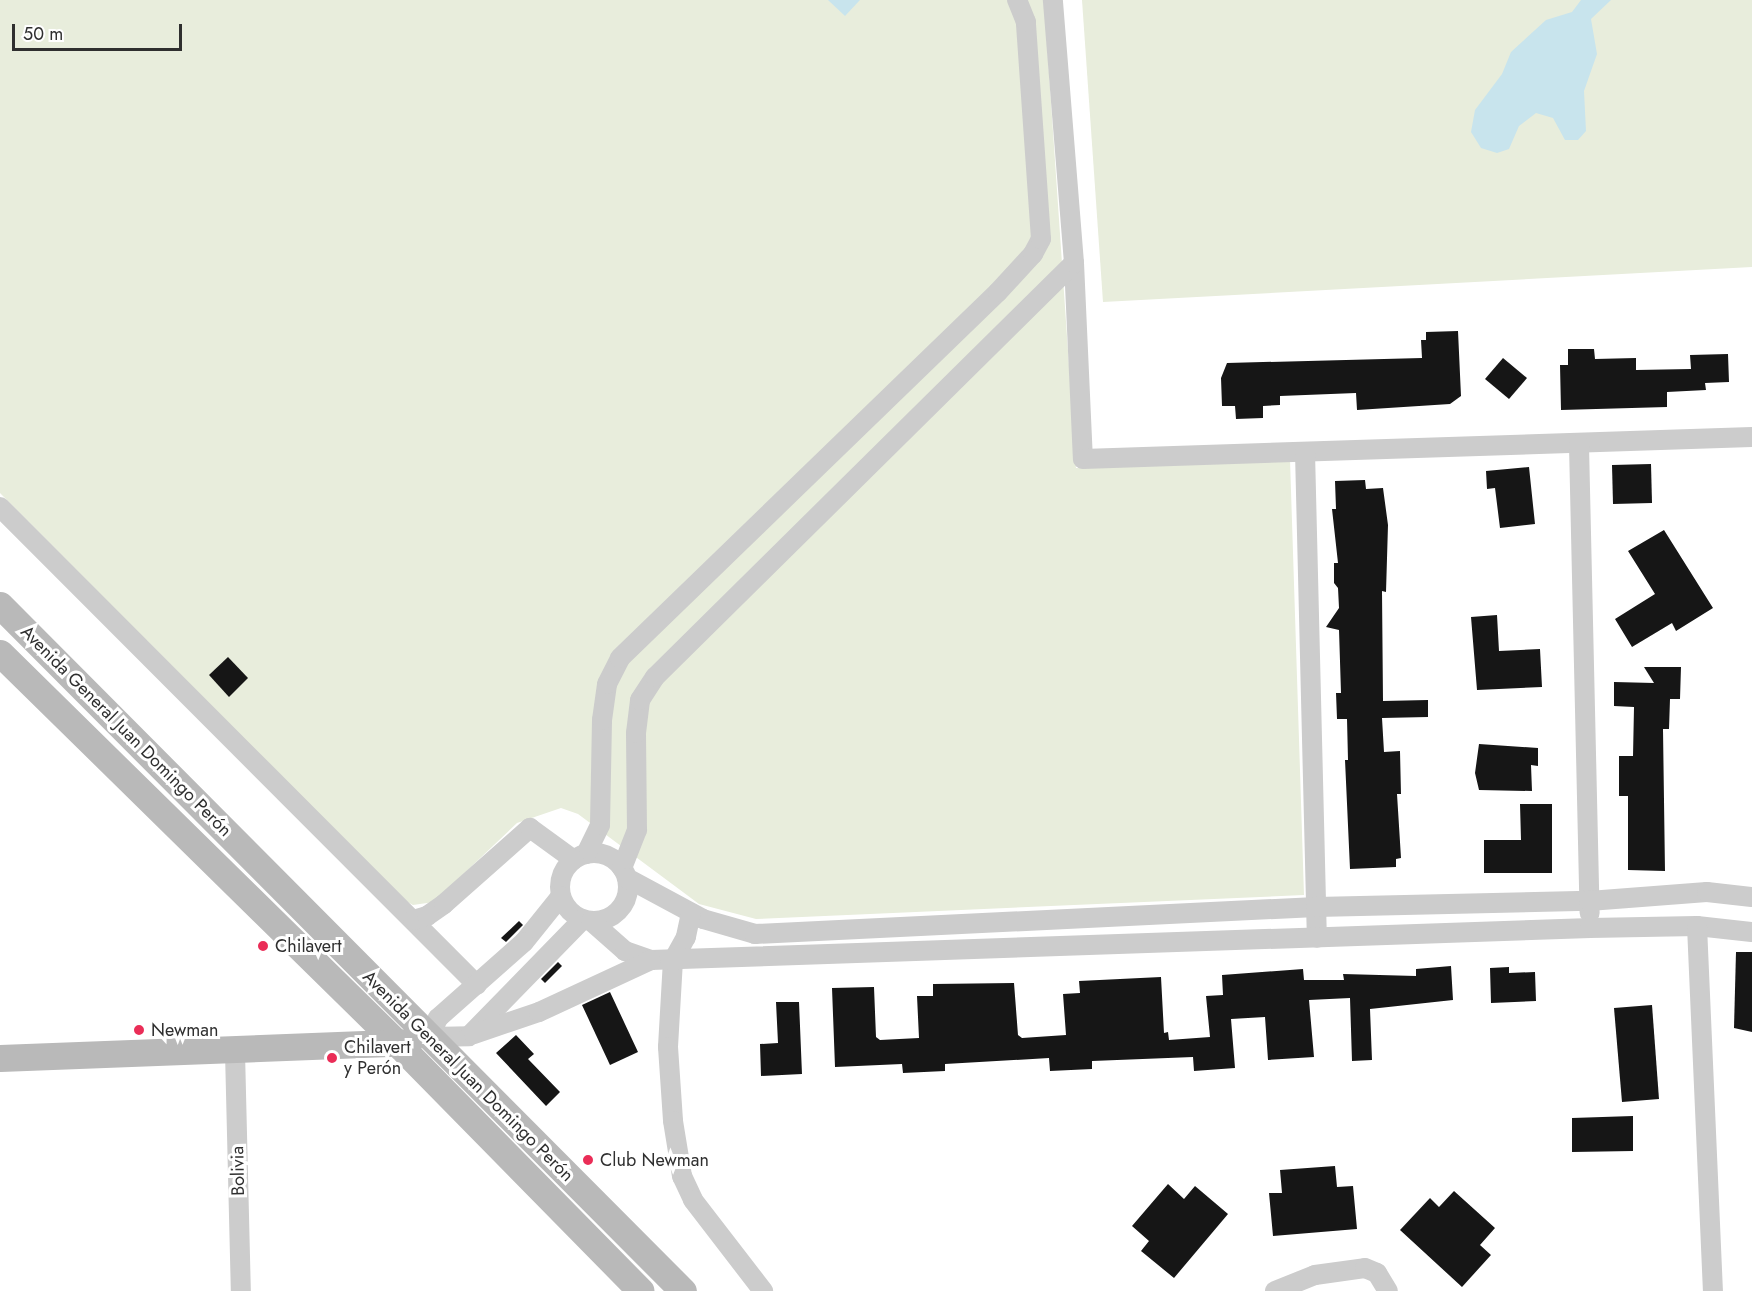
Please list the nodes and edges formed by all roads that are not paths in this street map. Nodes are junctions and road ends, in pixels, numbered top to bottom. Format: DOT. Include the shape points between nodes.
graph roads {
  1 [pos="1017,0"];
  2 [pos="1053,0"];
  3 [pos="1074,263"];
  4 [pos="1752,437"];
  5 [pos="1579,445"];
  6 [pos="1305,452"];
  7 [pos="0,507"];
  8 [pos="0,605"];
  9 [pos="0,653"];
  10 [pos="580,857"];
  11 [pos="624,873"];
  12 [pos="561,896"];
  13 [pos="1752,897"];
  14 [pos="1589,901"];
  15 [pos="1316,907"];
  16 [pos="691,913"];
  17 [pos="412,920"];
  18 [pos="587,920"];
  19 [pos="1697,926"];
  20 [pos="1590,928"];
  21 [pos="1752,932"];
  22 [pos="1317,938"];
  23 [pos="651,960"];
  24 [pos="673,960"];
  25 [pos="477,985"];
  26 [pos="469,1036"];
  27 [pos="430,1037"];
  28 [pos="398,1044"];
  29 [pos="235,1052"];
  30 [pos="0,1058"];
  31 [pos="242,1291"];
  32 [pos="641,1291"];
  33 [pos="683,1291"];
  34 [pos="763,1291"];
  35 [pos="1275,1291"];
  36 [pos="1388,1291"];
  37 [pos="1713,1291"];
  1 -- 10 [label="street" via="1026,22 1041,239 1033,254 998,292 620,658 607,684 603,711 600,825"];
  2 -- 3 [label="street"];
  3 -- 6 [label="street" via="1083,459"];
  3 -- 11 [label="street" via="655,677 640,700 636,733 637,831"];
  4 -- 5 [label="street"];
  5 -- 6 [label="street"];
  5 -- 14 [label="street"];
  6 -- 15 [label="street"];
  7 -- 17 [label="street"];
  8 -- 27 [label="main road, Avenida General Juan Domingo Perón"];
  9 -- 28 [label="main road, Avenida General Juan Domingo Perón"];
  10 -- 11 [label="street" via="606,856"];
  10 -- 12 [label="street" via="562,876"];
  10 -- 17 [label="street" via="530,828 444,904 427,916"];
  11 -- 16 [label="street"];
  11 -- 18 [label="street" via="626,899 621,909 612,916"];
  12 -- 18 [label="street" via="570,910"];
  12 -- 25 [label="street" via="524,942"];
  13 -- 14 [label="street" via="1707,892"];
  14 -- 15 [label="street"];
  14 -- 20 [label="street"];
  15 -- 16 [label="street" via="755,934"];
  15 -- 22 [label="street"];
  16 -- 24 [label="street" via="686,937"];
  17 -- 25 [label="street"];
  18 -- 23 [label="street" via="625,951"];
  18 -- 26 [label="street"];
  19 -- 20 [label="street"];
  19 -- 21 [label="street"];
  19 -- 37 [label="street"];
  20 -- 22 [label="street"];
  22 -- 24 [label="street"];
  23 -- 24 [label="street"];
  23 -- 26 [label="street" via="539,1012"];
  24 -- 34 [label="street" via="668,1047 673,1121 682,1176 693,1200"];
  25 -- 27 [label="street" via="438,1018"];
  26 -- 27 [label="street"];
  27 -- 28 [label="main road"];
  27 -- 33 [label="main road, Avenida General Juan Domingo Perón"];
  28 -- 29 [label="main road"];
  28 -- 32 [label="main road, Avenida General Juan Domingo Perón"];
  29 -- 30 [label="main road" via="139,1050"];
  29 -- 31 [label="street, Bolivia"];
  35 -- 36 [label="street" via="1315,1275 1365,1268 1377,1273"];
}
